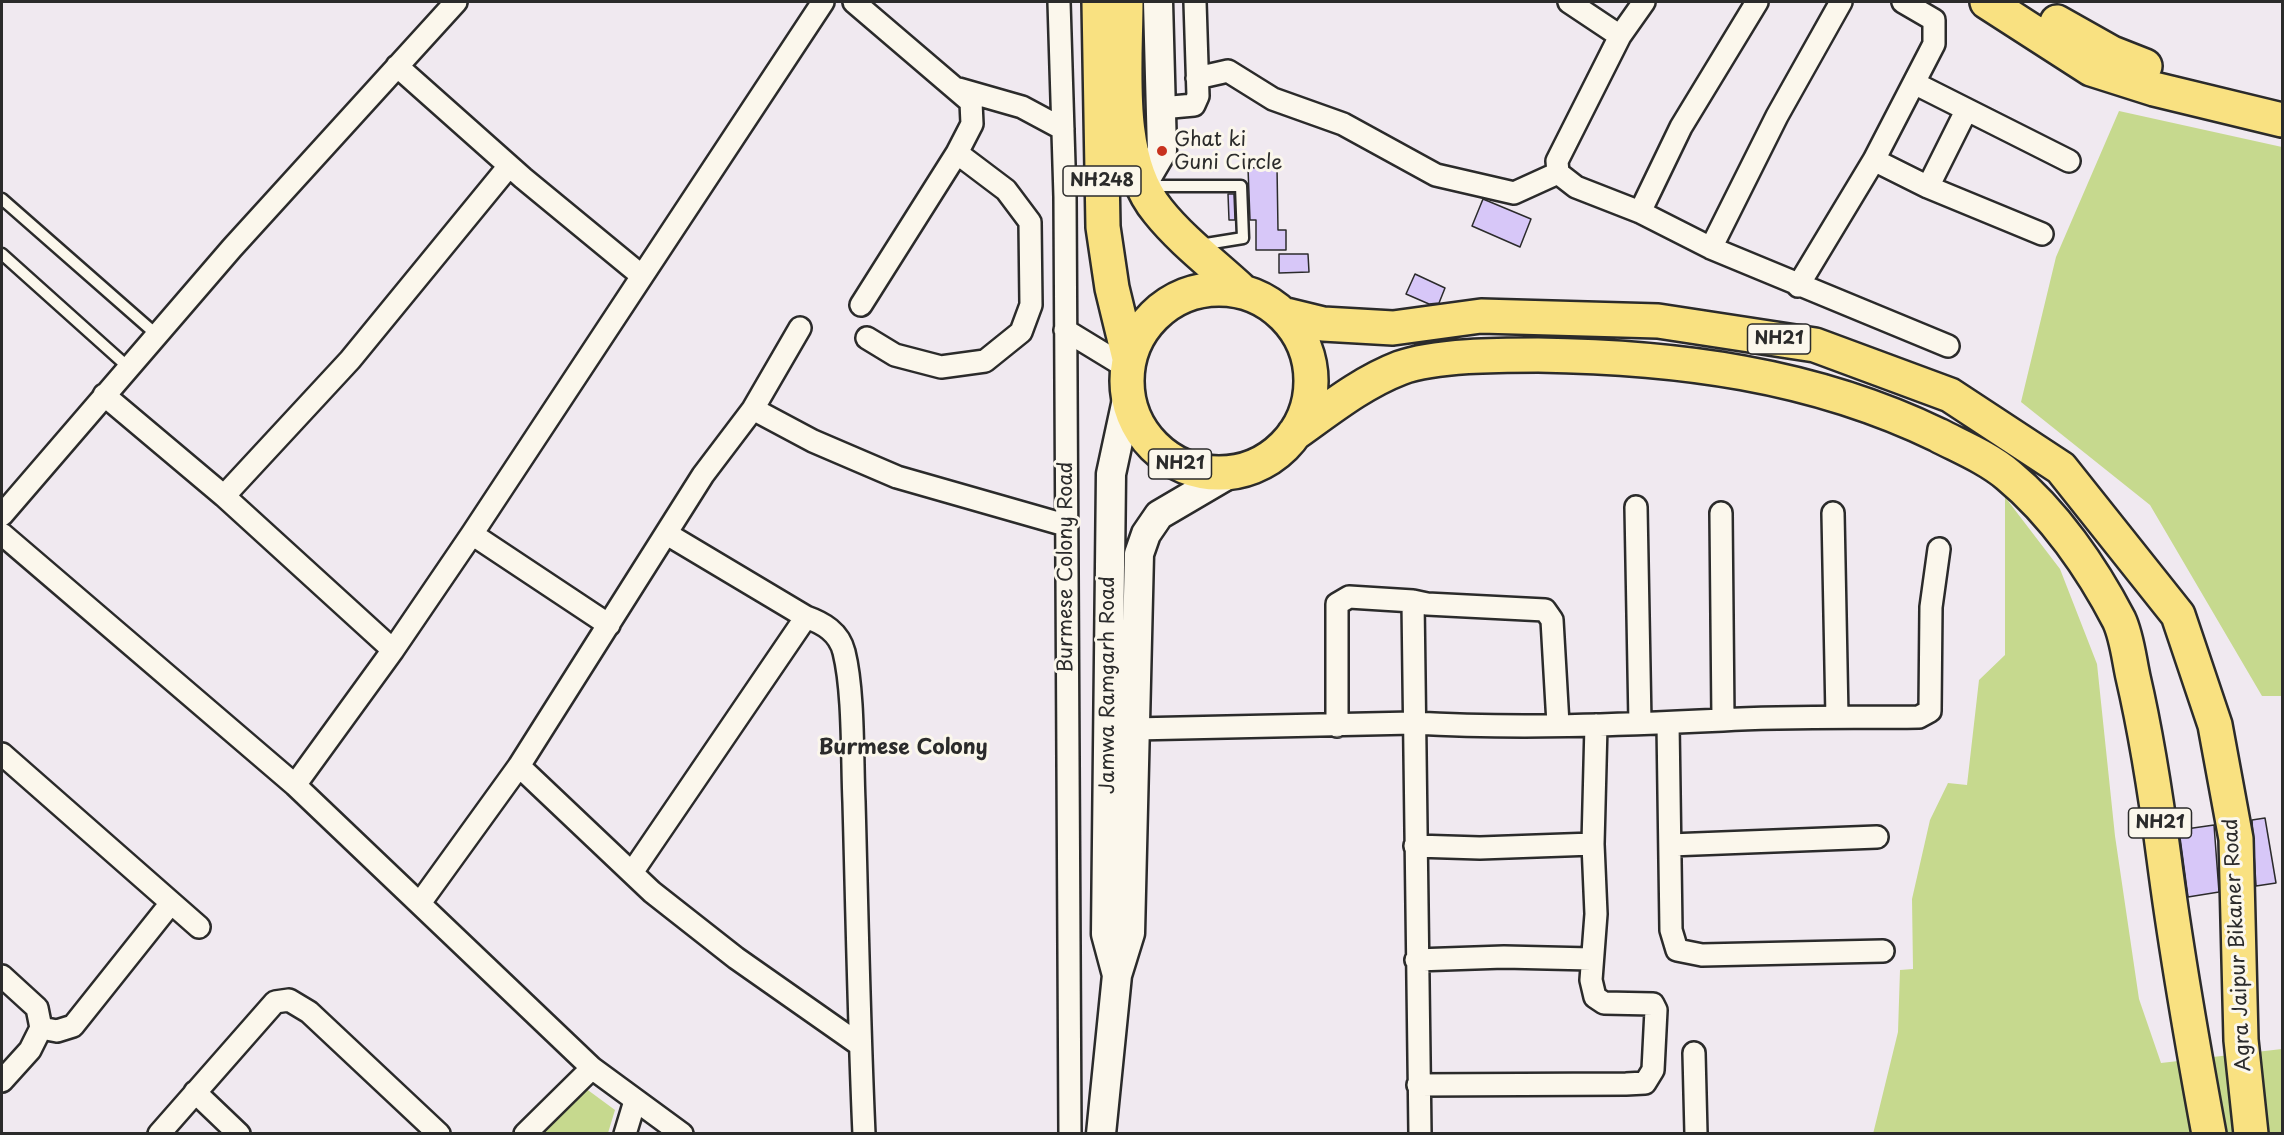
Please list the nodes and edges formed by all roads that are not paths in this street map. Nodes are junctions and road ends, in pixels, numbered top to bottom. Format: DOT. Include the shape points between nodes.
graph roads {
  1 [pos="456,2"];
  2 [pos="824,2"];
  3 [pos="854,2"];
  4 [pos="1059,2"];
  5 [pos="1099,2"];
  6 [pos="1126,2"];
  7 [pos="1158,2"];
  8 [pos="1195,2"];
  9 [pos="1569,2"];
  10 [pos="1644,2"];
  11 [pos="1757,2"];
  12 [pos="1841,2"];
  13 [pos="1903,2"];
  14 [pos="1987,2"];
  15 [pos="2025,2"];
  16 [pos="1620,36"];
  17 [pos="398,66"];
  18 [pos="1197,78"];
  19 [pos="1914,83"];
  20 [pos="959,89"];
  21 [pos="2283,102"];
  22 [pos="1161,108"];
  23 [pos="1966,111"];
  24 [pos="2283,120"];
  25 [pos="1063,129"];
  26 [pos="957,153"];
  27 [pos="1874,160"];
  28 [pos="2069,161"];
  29 [pos="509,166"];
  30 [pos="1558,173"];
  31 [pos="1142,185"];
  32 [pos="1928,187"];
  33 [pos="2,199"];
  34 [pos="1640,212"];
  35 [pos="2042,234"];
  36 [pos="1194,246"];
  37 [pos="1711,248"];
  38 [pos="2,254"];
  39 [pos="642,276"];
  40 [pos="1798,286"];
  41 [pos="1241,290"];
  42 [pos="861,305"];
  43 [pos="1282,314"];
  44 [pos="800,328"];
  45 [pos="1065,330"];
  46 [pos="157,335"];
  47 [pos="867,338"];
  48 [pos="1948,346"];
  49 [pos="129,367"];
  50 [pos="1128,374"];
  51 [pos="104,396"];
  52 [pos="753,409"];
  53 [pos="1294,434"];
  54 [pos="1234,471"];
  55 [pos="224,496"];
  56 [pos="1636,507"];
  57 [pos="1721,513"];
  58 [pos="1833,513"];
  59 [pos="2,515"];
  60 [pos="1065,525"];
  61 [pos="2,534"];
  62 [pos="472,534"];
  63 [pos="667,534"];
  64 [pos="1939,549"];
  65 [pos="1413,601"];
  66 [pos="806,617"];
  67 [pos="609,625"];
  68 [pos="393,650"];
  69 [pos="1837,717"];
  70 [pos="1723,720"];
  71 [pos="1413,723"];
  72 [pos="1640,723"];
  73 [pos="1668,723"];
  74 [pos="1558,724"];
  75 [pos="1596,725"];
  76 [pos="1337,726"];
  77 [pos="1134,729"];
  78 [pos="2,754"];
  79 [pos="519,766"];
  80 [pos="295,785"];
  81 [pos="1877,837"];
  82 [pos="1593,844"];
  83 [pos="1670,845"];
  84 [pos="1415,846"];
  85 [pos="633,872"];
  86 [pos="171,903"];
  87 [pos="420,903"];
  88 [pos="199,927"];
  89 [pos="1883,951"];
  90 [pos="1591,959"];
  91 [pos="1416,960"];
  92 [pos="2,975"];
  93 [pos="1117,975"];
  94 [pos="41,1028"];
  95 [pos="860,1044"];
  96 [pos="1694,1053"];
  97 [pos="592,1068"];
  98 [pos="2,1081"];
  99 [pos="1418,1085"];
  100 [pos="195,1092"];
  101 [pos="635,1101"];
  102 [pos="159,1134"];
  103 [pos="239,1134"];
  104 [pos="440,1134"];
  105 [pos="525,1134"];
  106 [pos="625,1134"];
  107 [pos="682,1134"];
  108 [pos="864,1134"];
  109 [pos="1070,1134"];
  110 [pos="1101,1134"];
  111 [pos="1420,1134"];
  112 [pos="1696,1134"];
  113 [pos="2209,1134"];
  114 [pos="2251,1134"];
  1 -- 17 [label="street"];
  2 -- 39 [label="street"];
  3 -- 20 [label="street"];
  4 -- 25 [label="street, Burmese Colony Road"];
  5 -- 50 [label="highway, Jamwa Ramgarh Road / NH248" via="1103,227"];
  6 -- 31 [label="highway, NH248" via="1129,140"];
  7 -- 22 [label="main road"];
  8 -- 18 [label="street"];
  9 -- 16 [label="street"];
  10 -- 16 [label="street"];
  11 -- 34 [label="street" via="1682,127"];
  12 -- 37 [label="street" via="1777,116"];
  13 -- 19 [label="street" via="1934,20 1934,44"];
  14 -- 24 [label="highway" via="2091,69 2154,89"];
  15 -- 21 [label="highway" via="2077,35 2150,68"];
  16 -- 30 [label="street" via="1557,161"];
  17 -- 29 [label="street"];
  17 -- 46 [label="street"];
  18 -- 22 [label="street" via="1194,105"];
  18 -- 30 [label="street" via="1228,71 1273,99 1343,124 1436,175 1514,193"];
  19 -- 23 [label="street"];
  19 -- 27 [label="street"];
  20 -- 25 [label="street" via="1022,108"];
  20 -- 26 [label="street" via="971,102 972,124"];
  22 -- 31 [label="main road" via="1162,151"];
  23 -- 28 [label="street"];
  23 -- 32 [label="street"];
  25 -- 45 [label="street, Burmese Colony Road"];
  26 -- 42 [label="street"];
  26 -- 47 [label="street" via="1006,190 1030,222 1031,305 1021,333 986,361 941,367 895,355"];
  27 -- 32 [label="street"];
  27 -- 40 [label="street"];
  29 -- 39 [label="street"];
  29 -- 55 [label="street" via="350,360"];
  30 -- 34 [label="street" via="1576,187"];
  31 -- 36 [label="highway, NH248" via="1157,211"];
  31 -- 36 [label="lane" via="1241,186 1243,238"];
  32 -- 35 [label="street"];
  33 -- 46 [label="lane"];
  34 -- 37 [label="street"];
  36 -- 41 [label="highway, NH248"];
  37 -- 40 [label="street"];
  38 -- 49 [label="lane"];
  39 -- 62 [label="street"];
  40 -- 48 [label="street"];
  41 -- 43 [label="highway, NH21"];
  41 -- 50 [label="highway, NH21" via="1205,291 1171,301 1144,326"];
  43 -- 53 [label="highway, NH21" via="1298,332 1311,366 1310,402"];
  43 -- 114 [label="highway, Agra Jaipur Bikaner Road / NH21" via="1323,324 1393,328 1481,316 1658,321 1815,345 1950,394 2061,468 2178,615 2215,725 2236,839 2241,1040"];
  44 -- 52 [label="street"];
  45 -- 50 [label="street"];
  45 -- 60 [label="street, Burmese Colony Road"];
  46 -- 49 [label="street"];
  49 -- 51 [label="street"];
  50 -- 54 [label="highway, NH21" via="1137,430 1164,458 1194,470"];
  50 -- 93 [label="main road, Jamwa Ramgarh Road" via="1111,474 1109,544 1106,934"];
  51 -- 55 [label="street"];
  51 -- 59 [label="street"];
  52 -- 60 [label="street" via="813,441 897,477"];
  52 -- 63 [label="street" via="703,475"];
  53 -- 54 [label="highway, NH21" via="1268,459"];
  53 -- 113 [label="highway, NH21" via="1358,389 1402,367 1509,355 1604,356 1677,361 1768,377 1849,398 1908,421 2006,473 2061,530 2121,624 2148,742 2184,1002"];
  54 -- 77 [label="main road, Jamwa Ramgarh Road" via="1159,515 1146,534 1139,554"];
  55 -- 68 [label="street"];
  56 -- 72 [label="street"];
  57 -- 70 [label="street"];
  58 -- 69 [label="street"];
  60 -- 109 [label="street, Burmese Colony Road"];
  61 -- 80 [label="street"];
  62 -- 67 [label="street"];
  62 -- 68 [label="street"];
  63 -- 66 [label="street"];
  63 -- 67 [label="street"];
  64 -- 69 [label="street" via="1931,607 1930,711 1919,717"];
  65 -- 71 [label="street"];
  65 -- 74 [label="street" via="1545,610 1552,621"];
  65 -- 76 [label="street" via="1349,597 1337,604"];
  66 -- 85 [label="street"];
  66 -- 95 [label="street" via="833,632 844,651 852,770"];
  67 -- 79 [label="street"];
  68 -- 80 [label="street"];
  69 -- 70 [label="street"];
  70 -- 73 [label="street"];
  71 -- 74 [label="street"];
  71 -- 76 [label="street"];
  71 -- 84 [label="street"];
  72 -- 73 [label="street"];
  72 -- 75 [label="street"];
  73 -- 83 [label="street"];
  74 -- 75 [label="street"];
  75 -- 82 [label="street"];
  76 -- 77 [label="street"];
  77 -- 93 [label="main road, Jamwa Ramgarh Road" via="1130,933"];
  78 -- 86 [label="street"];
  79 -- 85 [label="street"];
  79 -- 87 [label="street"];
  80 -- 87 [label="street"];
  81 -- 83 [label="street"];
  82 -- 84 [label="street"];
  82 -- 90 [label="street" via="1596,914"];
  83 -- 89 [label="street" via="1671,930 1677,950 1702,955"];
  84 -- 91 [label="street"];
  85 -- 95 [label="street" via="652,892 736,958"];
  86 -- 88 [label="street"];
  86 -- 94 [label="street" via="73,1026"];
  87 -- 97 [label="street"];
  90 -- 91 [label="street"];
  90 -- 99 [label="street" via="1595,997 1604,1003 1653,1004 1656,1010 1653,1071 1645,1083"];
  91 -- 99 [label="street"];
  92 -- 94 [label="street" via="37,1008"];
  93 -- 110 [label="main road, Jamwa Ramgarh Road"];
  94 -- 98 [label="street" via="30,1050"];
  95 -- 108 [label="street"];
  96 -- 112 [label="street"];
  97 -- 101 [label="street"];
  97 -- 105 [label="street"];
  99 -- 111 [label="street"];
  100 -- 102 [label="street"];
  100 -- 103 [label="street"];
  100 -- 104 [label="street" via="275,1002 290,1000 309,1012"];
  101 -- 106 [label="street"];
  101 -- 107 [label="street"];
}
